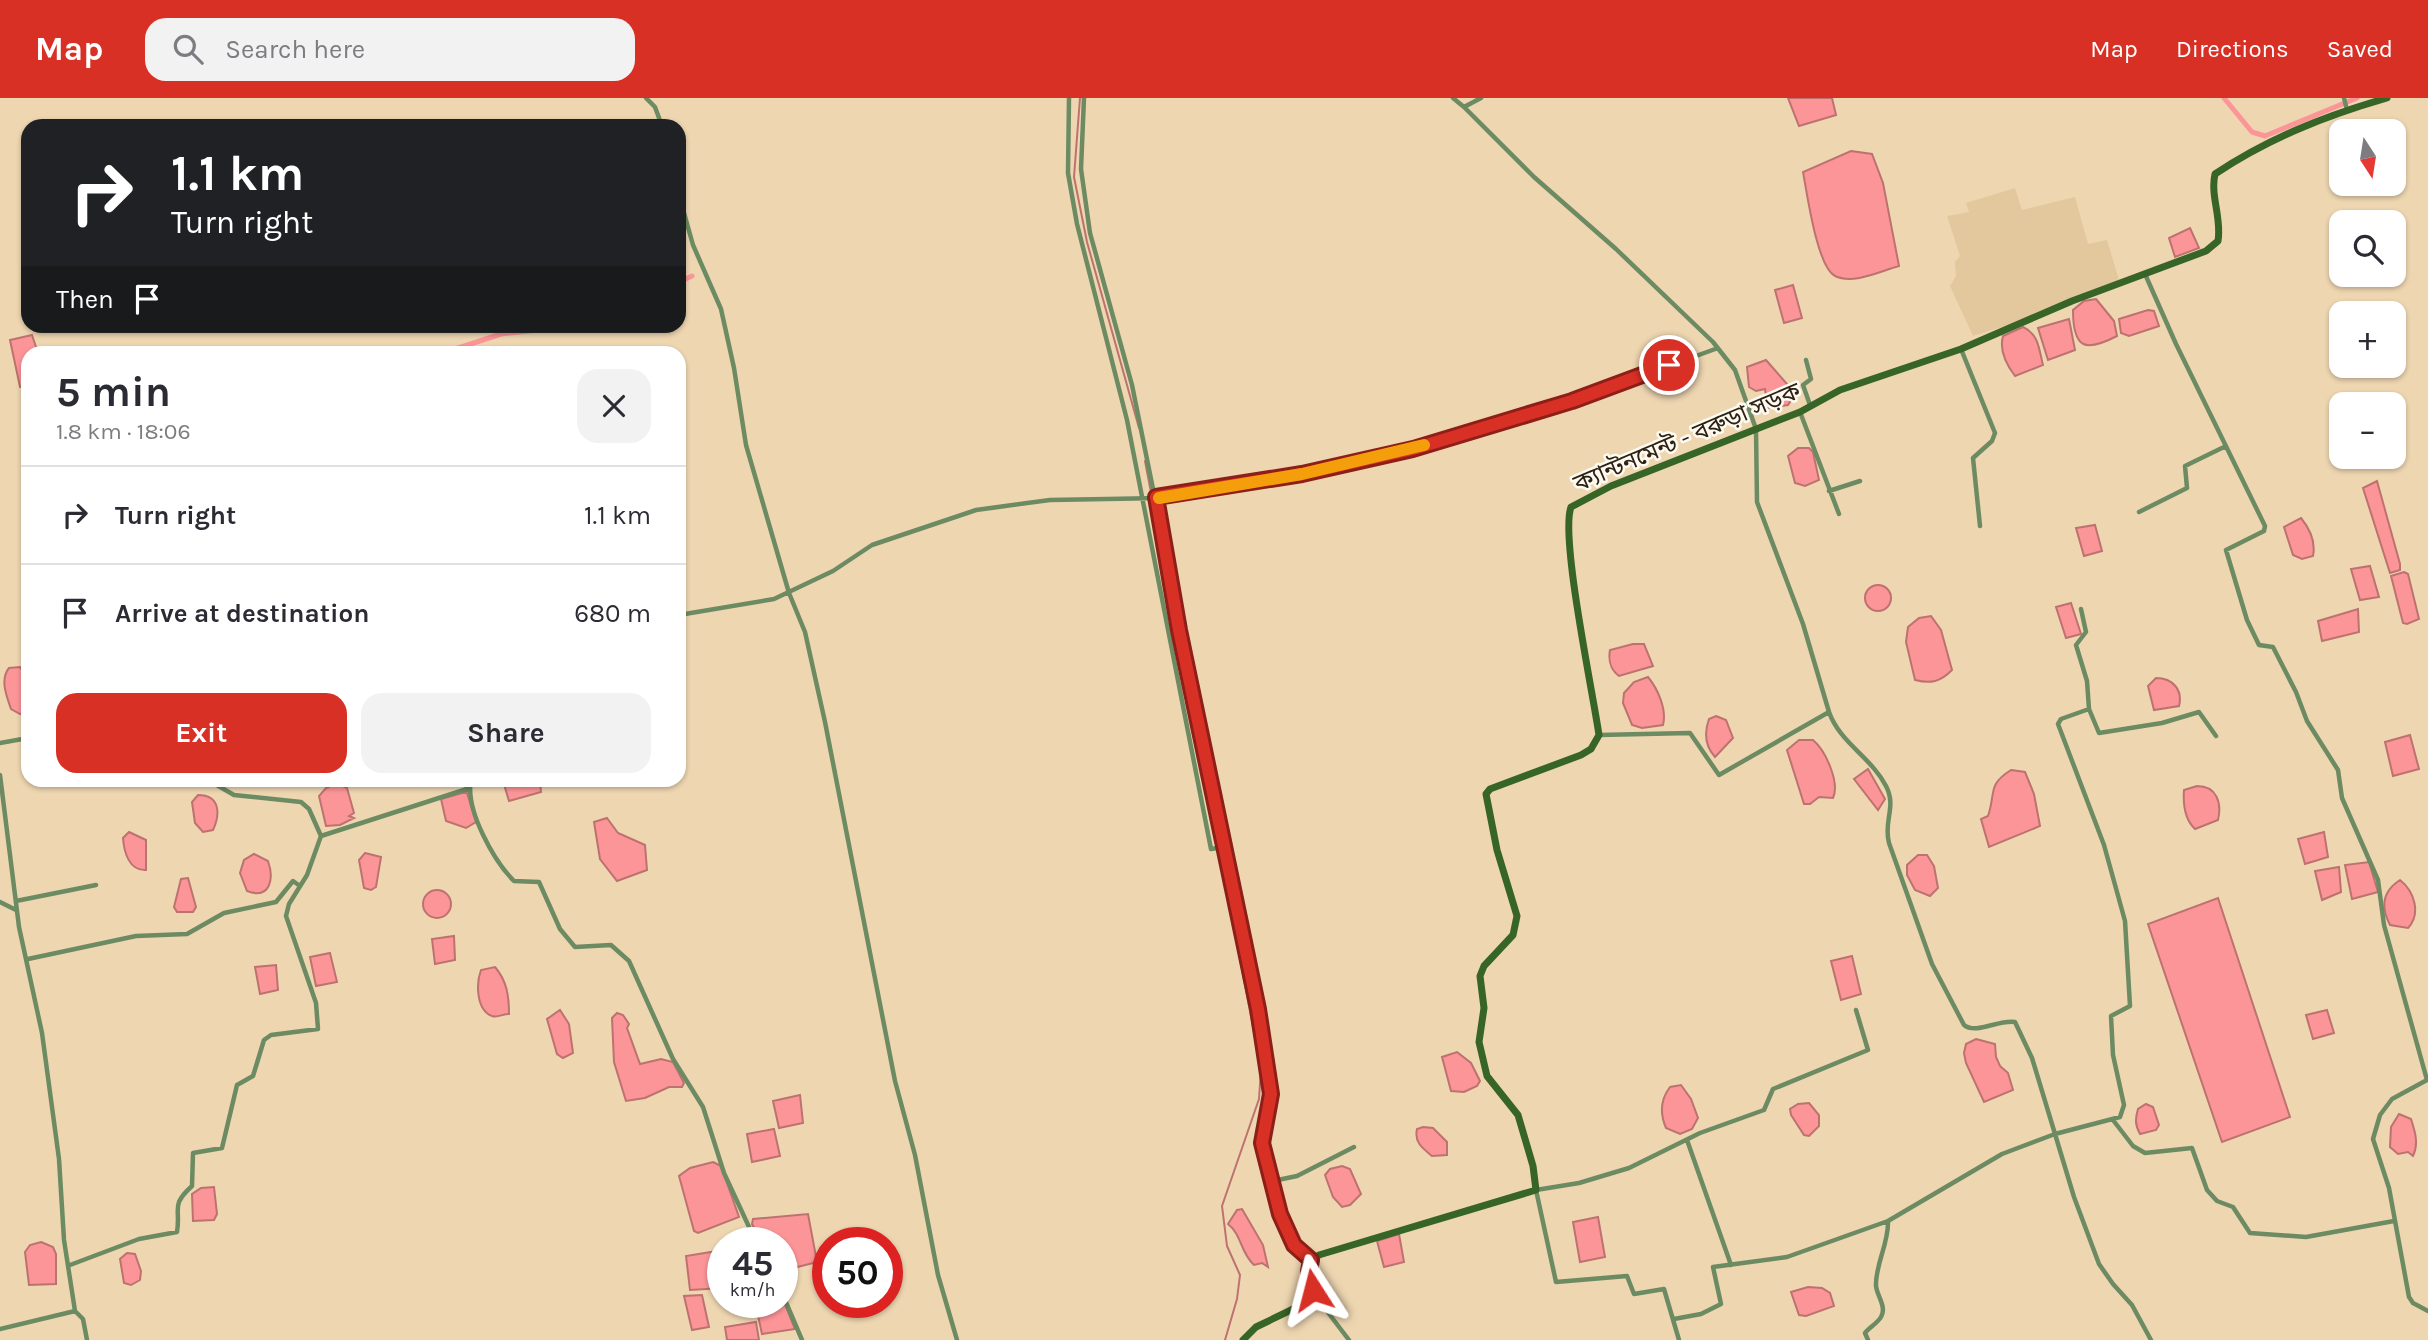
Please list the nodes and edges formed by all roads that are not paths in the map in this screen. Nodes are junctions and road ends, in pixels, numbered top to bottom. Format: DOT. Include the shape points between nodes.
graph roads {
  1 [pos="646,98"];
  2 [pos="1069,98"];
  3 [pos="1084,98"];
  4 [pos="1453,98"];
  5 [pos="1481,98"];
  6 [pos="2344,98"];
  7 [pos="2387,98"];
  8 [pos="1464,107"];
  9 [pos="2347,110"];
  10 [pos="659,119"];
  11 [pos="686,220"];
  12 [pos="2146,274"];
  13 [pos="1718,348"];
  14 [pos="1961,349"];
  15 [pos="1806,360"];
  16 [pos="1810,405"];
  17 [pos="1800,412"];
  18 [pos="1756,429"];
  19 [pos="2226,446"];
  20 [pos="1860,481"];
  21 [pos="1829,491"];
  22 [pos="1154,497"];
  23 [pos="1144,498"];
  24 [pos="2138,512"];
  25 [pos="1839,513"];
  26 [pos="1980,526"];
  27 [pos="789,593"];
  28 [pos="2081,609"];
  29 [pos="686,614"];
  30 [pos="2089,709"];
  31 [pos="1829,712"];
  32 [pos="1599,735"];
  33 [pos="2216,736"];
  34 [pos="21,739"];
  35 [pos="0,743"];
  36 [pos="0,775"];
  37 [pos="220,787"];
  38 [pos="470,788"];
  39 [pos="321,836"];
  40 [pos="1222,847"];
  41 [pos="96,885"];
  42 [pos="300,886"];
  43 [pos="16,901"];
  44 [pos="0,902"];
  45 [pos="17,910"];
  46 [pos="28,959"];
  47 [pos="1856,1010"];
  48 [pos="2113,1119"];
  49 [pos="2055,1134"];
  50 [pos="1688,1140"];
  51 [pos="1354,1147"];
  52 [pos="1273,1181"];
  53 [pos="1536,1190"];
  54 [pos="1888,1221"];
  55 [pos="2394,1221"];
  56 [pos="748,1227"];
  57 [pos="1311,1260"];
  58 [pos="69,1265"];
  59 [pos="1731,1265"];
  60 [pos="1316,1298"];
  61 [pos="75,1311"];
  62 [pos="2428,1311"];
  63 [pos="793,1318"];
  64 [pos="1674,1319"];
  65 [pos="0,1329"];
  66 [pos="87,1340"];
  67 [pos="802,1340"];
  68 [pos="957,1340"];
  69 [pos="1243,1340"];
  70 [pos="1349,1340"];
  71 [pos="1679,1340"];
  72 [pos="1868,1340"];
  73 [pos="2151,1340"];
  1 -- 10 [label="street"];
  2 -- 23 [label="street" via="1069,173 1077,223"];
  3 -- 22 [label="street" via="1081,169 1090,233 1132,385"];
  4 -- 8 [label="street"];
  5 -- 8 [label="street"];
  6 -- 9 [label="street"];
  7 -- 9 [label="main road, ক্যান্টনমেন্ট - বরুড়া সড়ক"];
  8 -- 13 [label="street"];
  9 -- 12 [label="main road, ক্যান্টনমেন্ট - বরুড়া সড়ক" via="2260,145 2215,174 2218,241 2206,251"];
  11 -- 27 [label="street" via="720,309 746,444"];
  12 -- 14 [label="main road, ক্যান্টনমেন্ট - বরুড়া সড়ক"];
  12 -- 19 [label="street"];
  13 -- 18 [label="street" via="1735,370"];
  13 -- 22 [label="street" via="1572,401 1413,449 1302,474"];
  14 -- 16 [label="main road, ক্যান্টনমেন্ট - বরুড়া সড়ক" via="1840,390"];
  14 -- 26 [label="street" via="1995,433 1992,442 1973,458"];
  15 -- 16 [label="street" via="1811,379 1803,383"];
  16 -- 17 [label="main road, ক্যান্টনমেন্ট - বরুড়া সড়ক"];
  17 -- 18 [label="main road, ক্যান্টনমেন্ট - বরুড়া সড়ক"];
  17 -- 21 [label="street"];
  18 -- 31 [label="street" via="1757,502 1803,624"];
  18 -- 32 [label="main road, ক্যান্টনমেন্ট - বরুড়া সড়ক" via="1611,486 1571,507 1572,559"];
  19 -- 24 [label="street" via="2185,467 2187,488"];
  19 -- 55 [label="street" via="2265,526 2226,550 2246,620 2259,645 2273,648 2307,722 2338,770 2342,799 2378,880 2389,948 2424,1067 2426,1083 2392,1099 2374,1132"];
  20 -- 21 [label="street"];
  21 -- 25 [label="street"];
  22 -- 23 [label="street"];
  22 -- 40 [label="street"];
  23 -- 27 [label="street" via="1049,500 976,510 872,545"];
  23 -- 40 [label="street" via="1188,738 1213,849"];
  27 -- 29 [label="street"];
  27 -- 68 [label="street" via="805,632 895,1081"];
  28 -- 30 [label="street" via="2086,632 2076,645 2087,681"];
  30 -- 33 [label="street" via="2099,733 2199,712"];
  30 -- 48 [label="street" via="2058,724 2104,845 2125,921 2130,1006 2111,1016 2113,1055 2124,1105 2120,1117"];
  31 -- 32 [label="street" via="1719,775 1689,733"];
  31 -- 49 [label="street" via="1836,729 1885,785 1892,800 1885,829 1889,843 1932,964 1964,1025 1972,1029 2015,1022 2032,1058"];
  32 -- 53 [label="main road" via="1581,755 1486,794 1517,916 1513,935 1480,976 1485,1008 1479,1042 1487,1076 1518,1115"];
  34 -- 35 [label="street"];
  36 -- 43 [label="street"];
  37 -- 39 [label="street" via="234,795 301,802"];
  38 -- 39 [label="street"];
  38 -- 56 [label="street" via="482,831 514,881 538,882 560,929 573,945 611,945 629,961 673,1059 703,1107 724,1173"];
  39 -- 42 [label="street"];
  40 -- 52 [label="street" via="1258,1009 1271,1094 1262,1143"];
  41 -- 43 [label="street"];
  42 -- 46 [label="street" via="293,881 276,902 225,913 187,934 136,936"];
  42 -- 58 [label="street" via="286,916 316,1003 318,1029 271,1035 264,1040 252,1078 237,1085 222,1148 193,1153 192,1186 181,1195 176,1209 177,1232 139,1239"];
  43 -- 45 [label="street"];
  44 -- 45 [label="street"];
  45 -- 46 [label="street"];
  46 -- 58 [label="street" via="57,1138"];
  47 -- 50 [label="street" via="1869,1046 1866,1052 1782,1085 1769,1093 1764,1110"];
  48 -- 49 [label="street"];
  48 -- 55 [label="street" via="2133,1146 2145,1153 2192,1149 2207,1190 2217,1201 2233,1207 2250,1233 2306,1237"];
  49 -- 54 [label="street" via="2003,1154"];
  49 -- 73 [label="street" via="2099,1264 2132,1304"];
  50 -- 53 [label="street" via="1629,1168"];
  50 -- 59 [label="street"];
  51 -- 52 [label="street" via="1297,1176"];
  52 -- 57 [label="street" via="1274,1197 1288,1231 1302,1255"];
  53 -- 57 [label="main road"];
  53 -- 64 [label="street" via="1556,1282 1626,1276 1634,1294 1664,1289"];
  54 -- 59 [label="street" via="1787,1257"];
  54 -- 72 [label="street" via="1876,1287 1883,1308 1866,1333"];
  55 -- 62 [label="street" via="2410,1300"];
  57 -- 60 [label="main road"];
  58 -- 61 [label="street"];
  59 -- 64 [label="street" via="1712,1270 1719,1306"];
  60 -- 69 [label="main road" via="1256,1327"];
  60 -- 70 [label="street"];
  61 -- 65 [label="street"];
  61 -- 66 [label="street" via="83,1319"];
  63 -- 67 [label="street"];
  64 -- 71 [label="street"];
}
